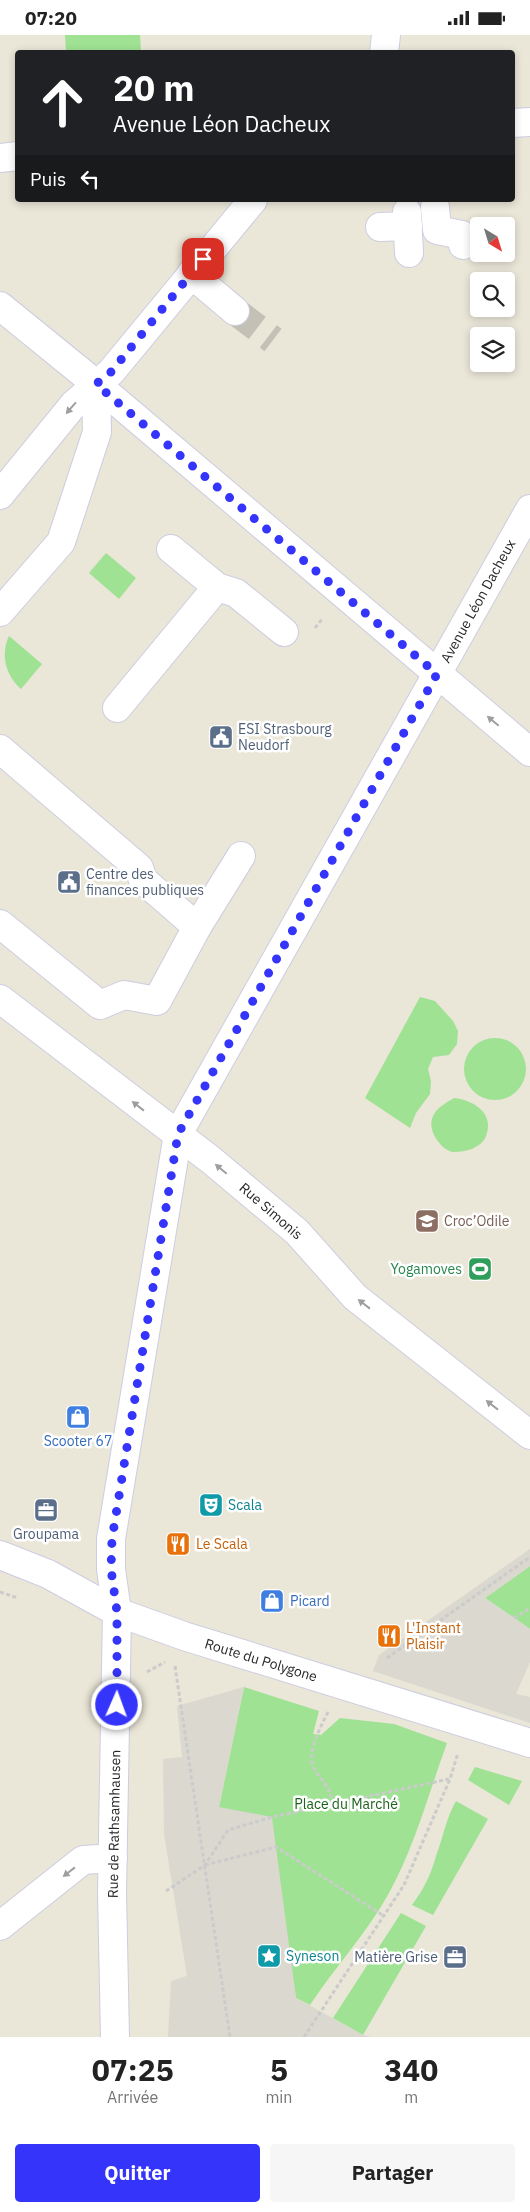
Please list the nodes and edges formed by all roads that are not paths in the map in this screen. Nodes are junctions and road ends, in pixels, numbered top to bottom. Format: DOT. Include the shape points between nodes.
graph roads {
  1 [pos="386,35"];
  2 [pos="384,50"];
  3 [pos="530,122"];
  4 [pos="515,123"];
  5 [pos="15,157"];
  6 [pos="0,158"];
  7 [pos="251,202"];
  8 [pos="435,207"];
  9 [pos="380,227"];
  10 [pos="463,245"];
  11 [pos="410,253"];
  12 [pos="191,274"];
  13 [pos="0,306"];
  14 [pos="236,311"];
  15 [pos="96,384"];
  16 [pos="0,495"];
  17 [pos="530,509"];
  18 [pos="171,549"];
  19 [pos="217,587"];
  20 [pos="0,612"];
  21 [pos="284,632"];
  22 [pos="437,674"];
  23 [pos="116,708"];
  24 [pos="0,749"];
  25 [pos="530,752"];
  26 [pos="241,856"];
  27 [pos="0,924"];
  28 [pos="198,927"];
  29 [pos="0,999"];
  30 [pos="178,1134"];
  31 [pos="530,1435"];
  32 [pos="0,1555"];
  33 [pos="117,1612"];
  34 [pos="530,1743"];
  35 [pos="113,1858"];
  36 [pos="0,1926"];
  37 [pos="115,2037"];
  1 -- 2 [label="street"];
  3 -- 4 [label="street"];
  5 -- 6 [label="street"];
  7 -- 12 [label="street"];
  8 -- 10 [label="street" via="437,231 462,235"];
  9 -- 11 [label="street" via="408,219"];
  12 -- 14 [label="street"];
  12 -- 15 [label="street" via="111,372"];
  13 -- 15 [label="street"];
  15 -- 16 [label="street, one-way" via="74,404"];
  15 -- 20 [label="street" via="97,432 62,542"];
  15 -- 22 [label="street"];
  17 -- 22 [label="street, Avenue Léon Dacheux"];
  18 -- 19 [label="street"];
  19 -- 21 [label="street" via="236,593"];
  19 -- 23 [label="street"];
  25 -- 22 [label="street, one-way"];
  22 -- 30 [label="street, Avenue Léon Dacheux"];
  24 -- 28 [label="street" via="139,868 143,880"];
  26 -- 28 [label="street"];
  27 -- 28 [label="street" via="100,1005 124,995 157,1001"];
  30 -- 29 [label="street, Rue Simonis, one-way"];
  31 -- 30 [label="street, Rue Simonis, one-way" via="355,1297 297,1232"];
  30 -- 33 [label="street, Avenue Léon Dacheux" via="112,1539 111,1569"];
  32 -- 33 [label="street, Route du Polygone" via="48,1574"];
  33 -- 34 [label="street, Route du Polygone" via="212,1645"];
  33 -- 35 [label="street, Rue de Rathsamhausen"];
  35 -- 36 [label="street, one-way" via="83,1860"];
  35 -- 37 [label="street, Rue de Rathsamhausen"];
}
